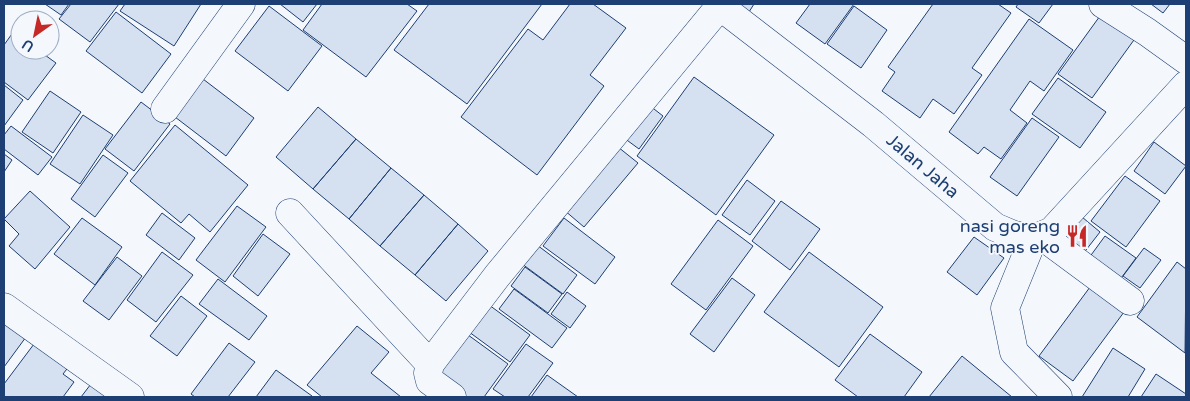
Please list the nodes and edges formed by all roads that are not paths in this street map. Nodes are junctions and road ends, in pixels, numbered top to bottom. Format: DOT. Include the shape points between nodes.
graph roads {
  1 [pos="241,4"];
  2 [pos="1103,4"];
  3 [pos="718,5"];
  4 [pos="1186,60"];
  5 [pos="1183,96"];
  6 [pos="165,109"];
  7 [pos="290,213"];
  8 [pos="1037,237"];
  9 [pos="1130,302"];
  10 [pos="4,307"];
  11 [pos="430,364"];
  12 [pos="130,397"];
  13 [pos="452,397"];
  14 [pos="1058,397"];
  1 -- 6 [label="street"];
  2 -- 4 [label="street"];
  3 -- 8 [label="street, Jalan Jaha" via="873,124 995,227 1014,235"];
  3 -- 11 [label="street"];
  5 -- 8 [label="street" via="1052,231"];
  7 -- 11 [label="street"];
  8 -- 9 [label="street"];
  8 -- 14 [label="street" via="1005,308 1014,352"];
  10 -- 12 [label="street"];
  11 -- 13 [label="street" via="430,381"];
}
